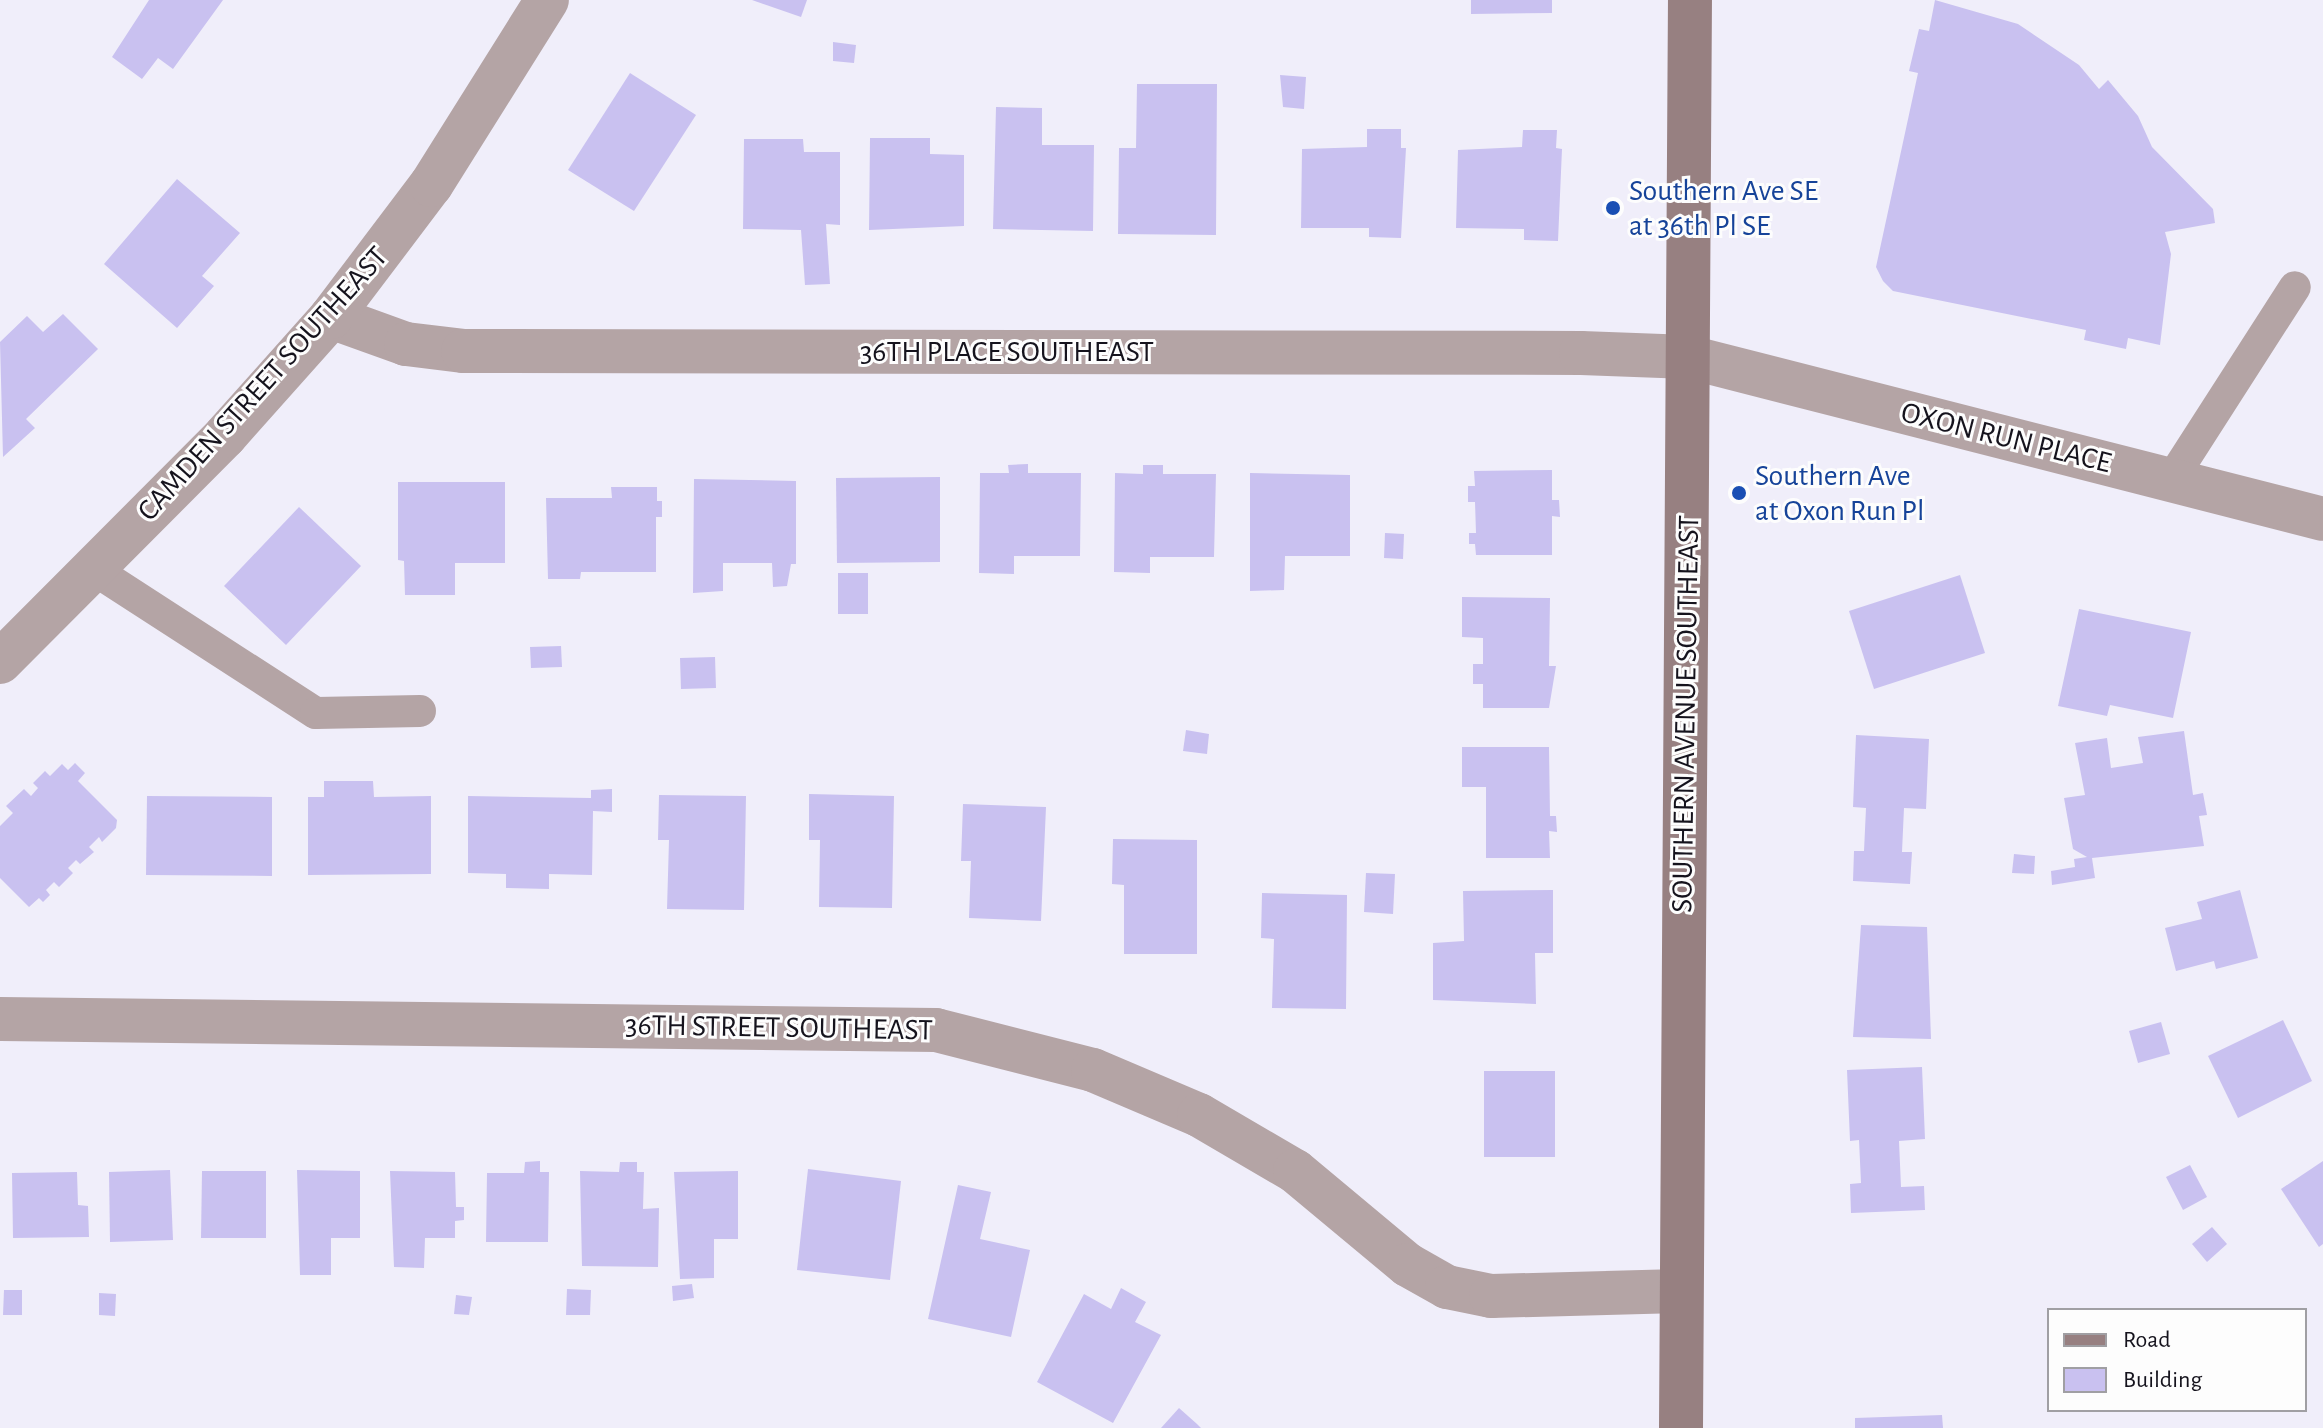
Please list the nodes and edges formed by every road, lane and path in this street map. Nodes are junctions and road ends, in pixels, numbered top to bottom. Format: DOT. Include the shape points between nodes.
graph roads {
  1 [pos="547,0"];
  2 [pos="1690,0"];
  3 [pos="2295,287"];
  4 [pos="331,317"];
  5 [pos="1689,357"];
  6 [pos="2171,480"];
  7 [pos="2323,519"];
  8 [pos="93,569"];
  9 [pos="0,662"];
  10 [pos="420,711"];
  11 [pos="0,1019"];
  12 [pos="1680,1291"];
  13 [pos="1681,1428"];
  1 -- 4 [label="street, CAMDEN STREET SOUTHEAST" via="431,185"];
  2 -- 5 [label="main road, SOUTHERN AVENUE SOUTHEAST"];
  3 -- 6 [label="lane"];
  4 -- 5 [label="street, 36TH PLACE SOUTHEAST" via="406,344 463,351"];
  4 -- 8 [label="street, CAMDEN STREET SOUTHEAST" via="225,436"];
  5 -- 6 [label="street, OXON RUN PLACE"];
  5 -- 12 [label="main road, SOUTHERN AVENUE SOUTHEAST"];
  6 -- 7 [label="street, OXON RUN PLACE"];
  8 -- 9 [label="street, CAMDEN STREET SOUTHEAST"];
  8 -- 10 [label="lane" via="316,713"];
  11 -- 12 [label="street, 36TH STREET SOUTHEAST" via="936,1030 1093,1070 1211,1121 1295,1171 1408,1265 1447,1287 1491,1296"];
  12 -- 13 [label="main road, SOUTHERN AVENUE SOUTHEAST"];
}
